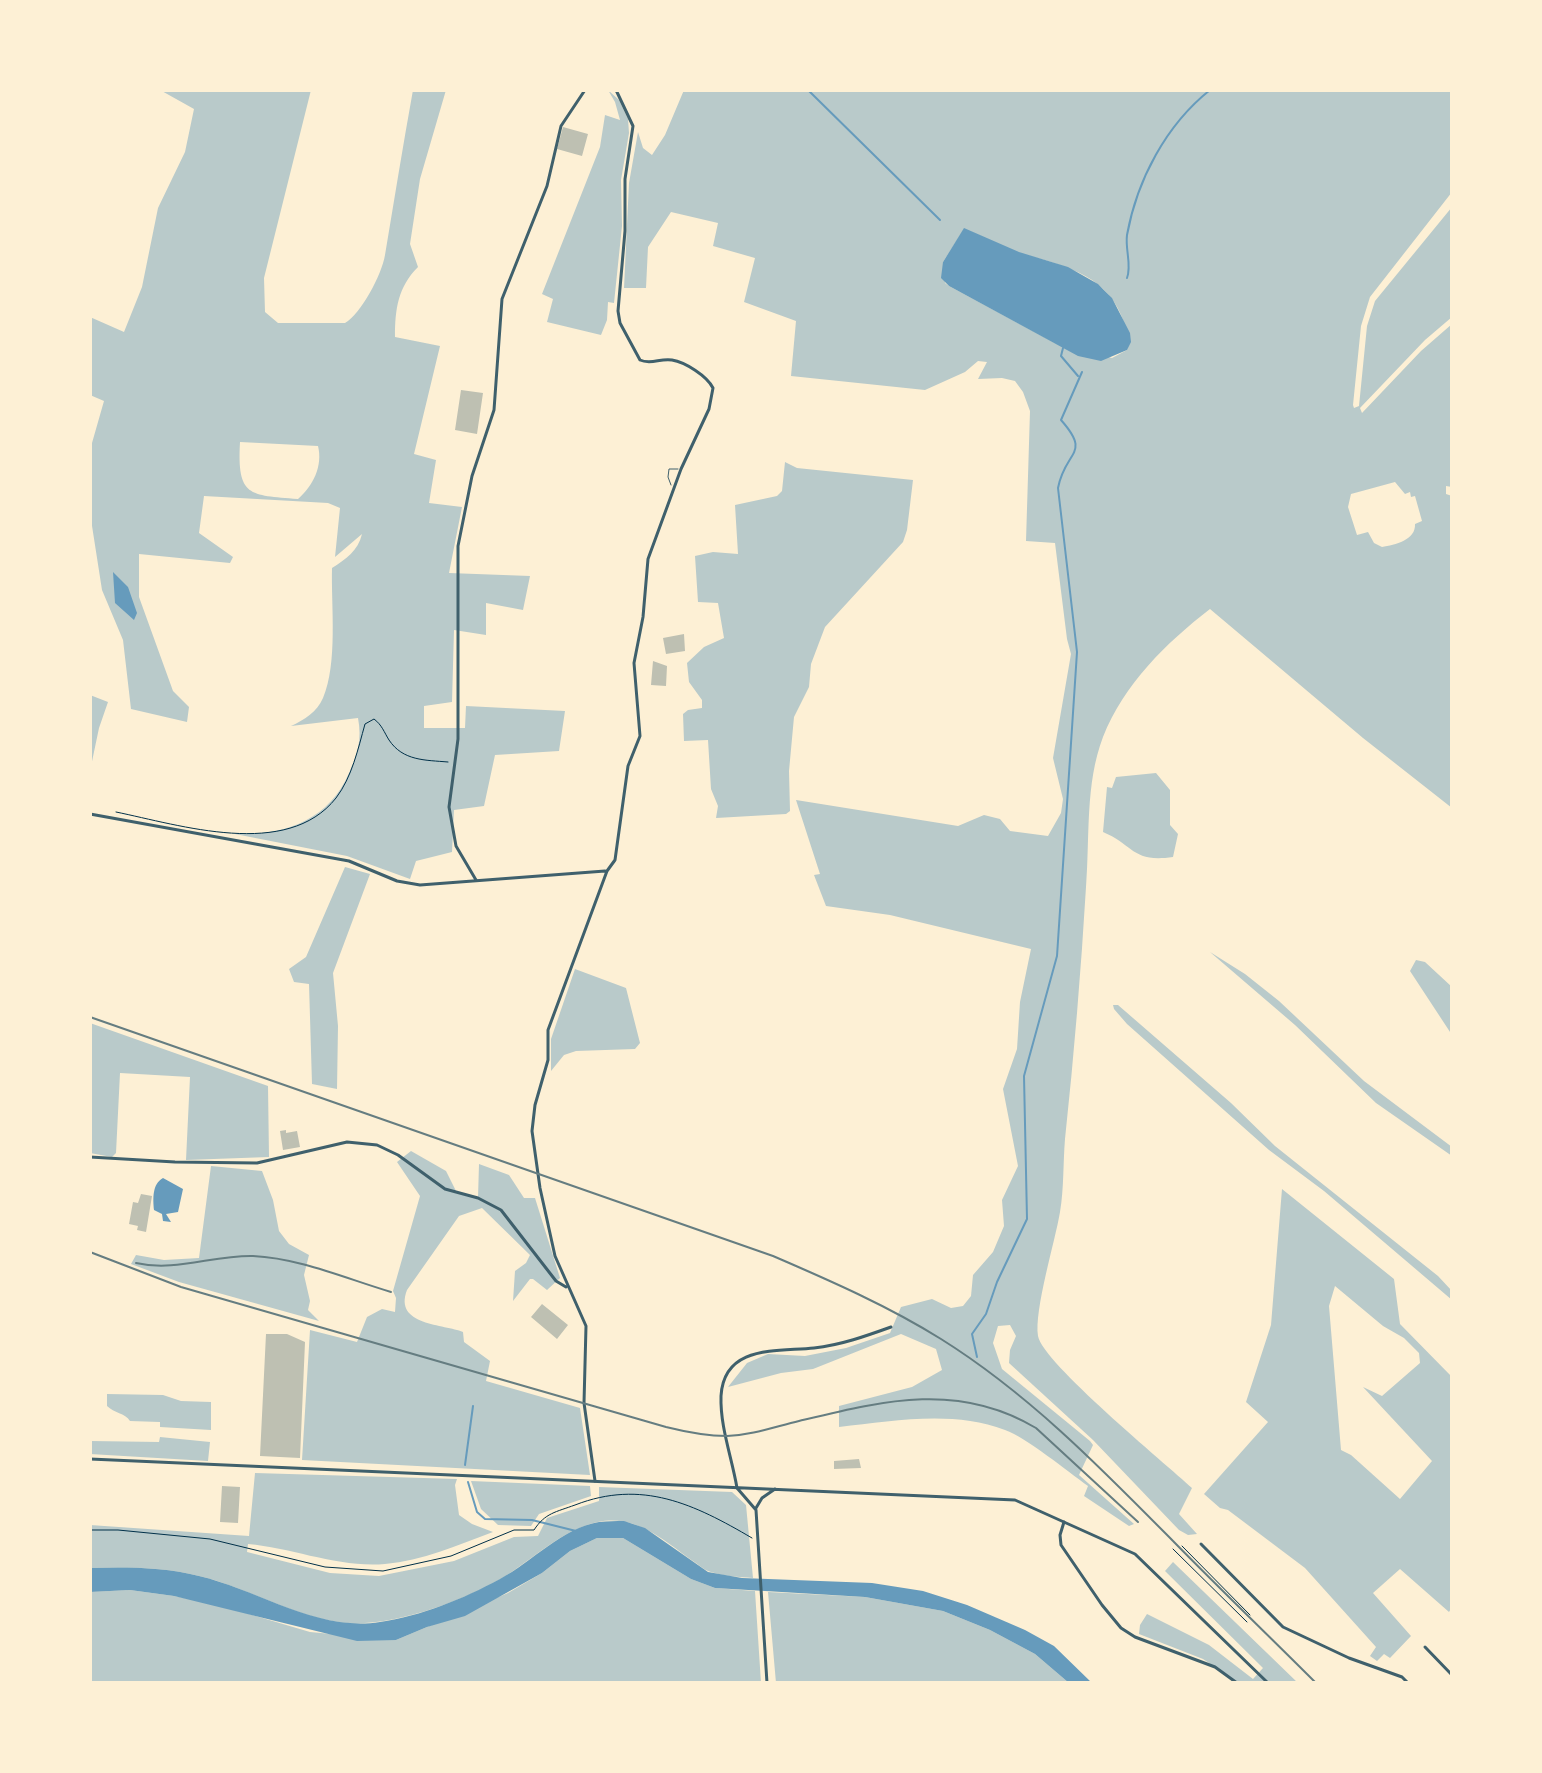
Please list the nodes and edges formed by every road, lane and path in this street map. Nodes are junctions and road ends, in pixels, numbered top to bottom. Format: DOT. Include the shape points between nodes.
graph roads {
  1 [pos="585,90"];
  2 [pos="616,90"];
  3 [pos="681,469"];
  4 [pos="674,488"];
  5 [pos="454,762"];
  6 [pos="90,814"];
  7 [pos="115,820"];
  8 [pos="607,871"];
  9 [pos="476,880"];
  10 [pos="90,1157"];
  11 [pos="569,1290"];
  12 [pos="891,1327"];
  13 [pos="90,1459"];
  14 [pos="595,1481"];
  15 [pos="737,1488"];
  16 [pos="775,1489"];
  17 [pos="756,1510"];
  18 [pos="1064,1522"];
  19 [pos="90,1530"];
  20 [pos="757,1541"];
  21 [pos="1201,1544"];
  22 [pos="1182,1546"];
  23 [pos="1173,1549"];
  24 [pos="1250,1615"];
  25 [pos="1247,1622"];
  26 [pos="1425,1647"];
  27 [pos="1452,1675"];
  28 [pos="767,1683"];
  29 [pos="1237,1683"];
  30 [pos="1268,1683"];
  31 [pos="1408,1683"];
  1 -- 5 [label="street" via="561,126 547,186 500,309 494,410 472,476 458,546"];
  2 -- 3 [label="street" via="633,126 625,179 620,323 640,360 673,360 713,388"];
  3 -- 4 [label="street"];
  3 -- 4 [label="lane" via="669,469 668,482"];
  4 -- 8 [label="street" via="648,559 634,663 640,736 628,766 615,860"];
  5 -- 7 [label="path" via="409,757 396,749 374,719 365,724 336,798 307,821 256,835 116,812"];
  5 -- 9 [label="street" via="451,827"];
  6 -- 7 [label="street"];
  7 -- 9 [label="street" via="349,861 420,885"];
  8 -- 9 [label="street"];
  8 -- 11 [label="street" via="548,1030 548,1060 533,1116 540,1188 555,1256"];
  10 -- 11 [label="street" via="257,1163 347,1142 377,1145 445,1189 501,1210 556,1281"];
  11 -- 14 [label="street" via="586,1326 584,1403"];
  12 -- 15 [label="street" via="847,1342 767,1350 737,1361 721,1395"];
  13 -- 14 [label="street"];
  14 -- 15 [label="street"];
  15 -- 16 [label="street"];
  15 -- 17 [label="street"];
  16 -- 17 [label="street"];
  16 -- 18 [label="street" via="1015,1500"];
  17 -- 20 [label="street"];
  18 -- 29 [label="street" via="1061,1545 1121,1628 1215,1667"];
  18 -- 30 [label="street" via="1135,1554"];
  19 -- 20 [label="path" via="210,1539 325,1567 383,1571 451,1556 514,1530 535,1528 540,1519 593,1498 650,1495 688,1504"];
  20 -- 28 [label="street"];
  21 -- 31 [label="street" via="1283,1627"];
  22 -- 24 [label="path"];
  23 -- 25 [label="path"];
  26 -- 27 [label="street"];
}
